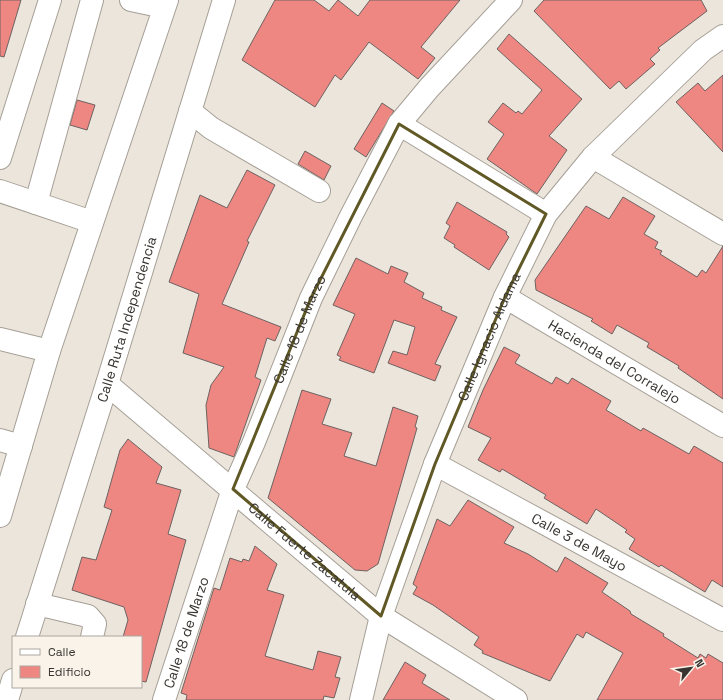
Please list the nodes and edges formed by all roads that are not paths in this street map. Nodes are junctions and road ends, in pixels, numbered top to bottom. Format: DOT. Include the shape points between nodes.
graph roads {
  1 [pos="50,0"];
  2 [pos="92,0"];
  3 [pos="131,0"];
  4 [pos="511,0"];
  5 [pos="223,3"];
  6 [pos="166,4"];
  7 [pos="723,36"];
  8 [pos="190,111"];
  9 [pos="399,124"];
  10 [pos="593,157"];
  11 [pos="0,158"];
  12 [pos="0,191"];
  13 [pos="318,191"];
  14 [pos="36,203"];
  15 [pos="546,214"];
  16 [pos="92,222"];
  17 [pos="723,234"];
  18 [pos="505,297"];
  19 [pos="0,339"];
  20 [pos="49,351"];
  21 [pos="107,384"];
  22 [pos="723,426"];
  23 [pos="0,440"];
  24 [pos="21,446"];
  25 [pos="435,464"];
  26 [pos="233,489"];
  27 [pos="0,516"];
  28 [pos="37,604"];
  29 [pos="381,616"];
  30 [pos="723,620"];
  31 [pos="27,636"];
  32 [pos="92,636"];
  33 [pos="12,683"];
  34 [pos="7,700"];
  35 [pos="164,700"];
  36 [pos="361,700"];
  37 [pos="516,700"];
  1 -- 11 [label="street"];
  2 -- 14 [label="street"];
  3 -- 6 [label="street"];
  4 -- 9 [label="street, Calle 18 de Marzo"];
  5 -- 8 [label="street, Calle Ruta Independencia"];
  6 -- 16 [label="street"];
  7 -- 10 [label="street, Calle Ignacio Aldama" via="703,50"];
  8 -- 13 [label="street" via="211,128"];
  8 -- 21 [label="street, Calle Ruta Independencia"];
  9 -- 15 [label="street"];
  9 -- 26 [label="street, Calle 18 de Marzo" via="312,298"];
  10 -- 15 [label="street, Calle Ignacio Aldama"];
  10 -- 17 [label="street"];
  12 -- 14 [label="street"];
  14 -- 16 [label="street"];
  15 -- 18 [label="street, Calle Ignacio Aldama"];
  16 -- 20 [label="street"];
  18 -- 22 [label="street, Hacienda del Corralejo"];
  18 -- 25 [label="street, Calle Ignacio Aldama"];
  19 -- 20 [label="street"];
  20 -- 24 [label="street"];
  21 -- 26 [label="street, Calle Fuerte Zacatula"];
  21 -- 28 [label="street, Calle Ruta Independencia"];
  23 -- 24 [label="street"];
  24 -- 27 [label="street"];
  25 -- 29 [label="street, Calle Ignacio Aldama"];
  25 -- 30 [label="street, Calle 3 de Mayo"];
  26 -- 29 [label="street, Calle Fuerte Zacatula"];
  26 -- 35 [label="street, Calle 18 de Marzo"];
  28 -- 31 [label="street, Calle Ruta Independencia"];
  28 -- 32 [label="street" via="88,616 95,624"];
  29 -- 36 [label="street, Calle Ignacio Aldama"];
  29 -- 37 [label="street, Calle Fuerte Zacatula"];
  33 -- 34 [label="street"];
}
